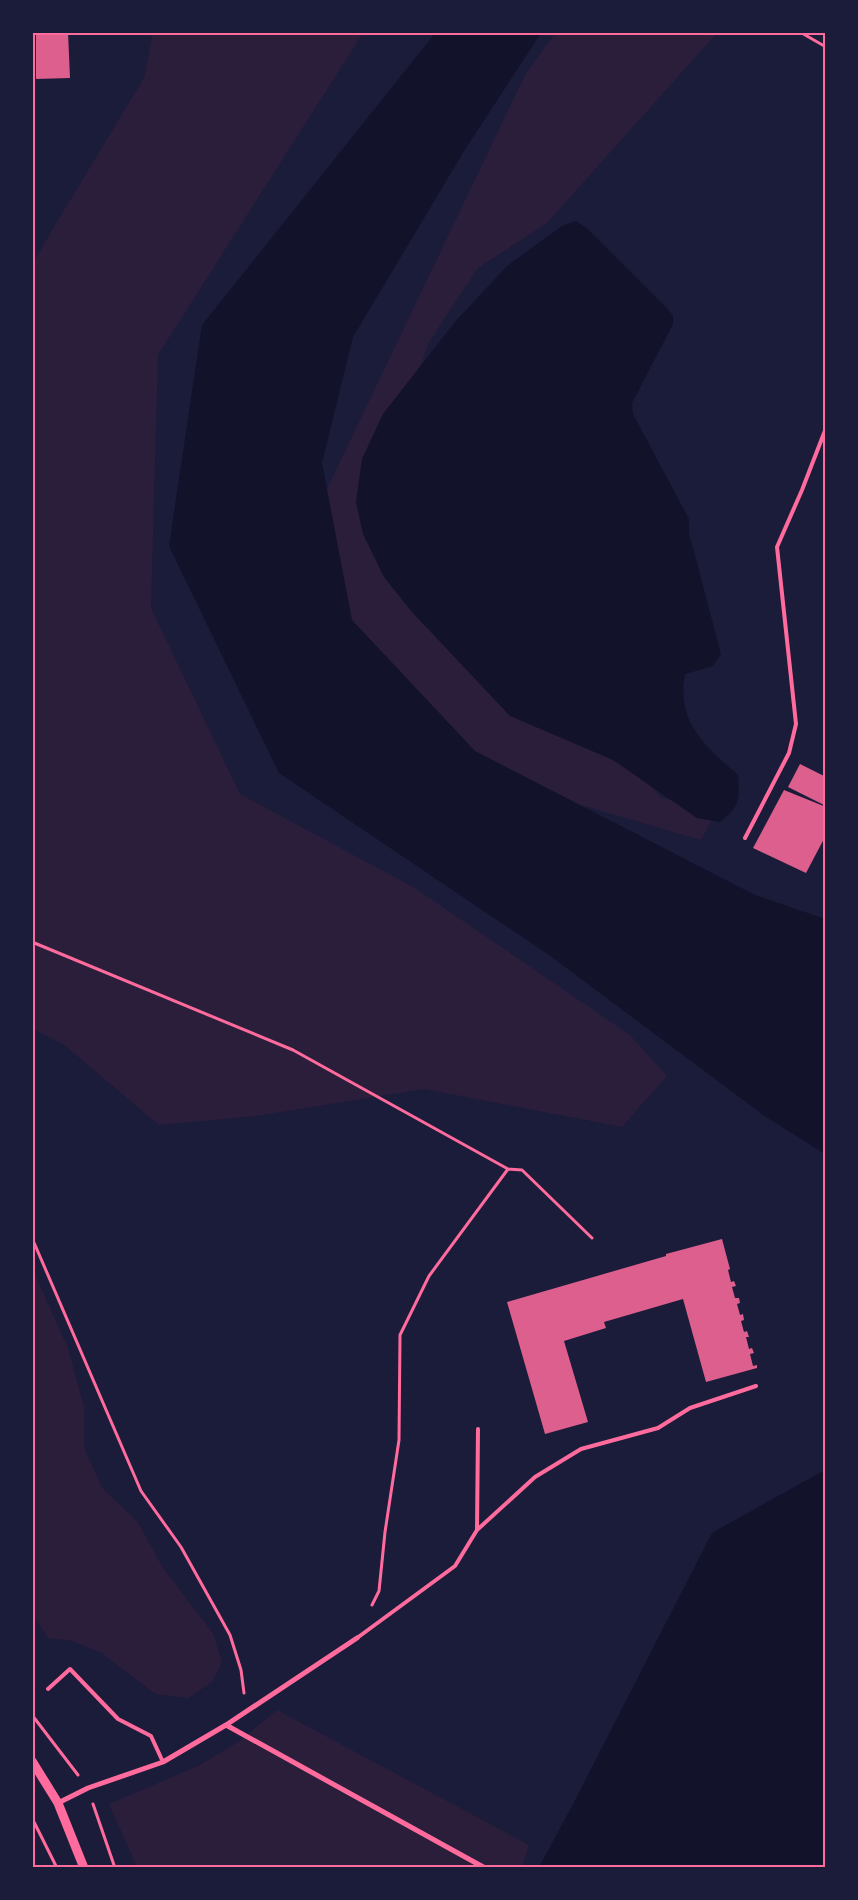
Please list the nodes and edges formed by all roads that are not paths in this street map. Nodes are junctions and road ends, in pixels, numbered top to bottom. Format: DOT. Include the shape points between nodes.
graph roads {
  1 [pos="826,428"];
  2 [pos="745,838"];
  3 [pos="756,1386"];
  4 [pos="478,1429"];
  5 [pos="477,1530"];
  6 [pos="357,1638"];
  7 [pos="48,1689"];
  8 [pos="226,1725"];
  9 [pos="32,1760"];
  10 [pos="163,1762"];
  11 [pos="58,1803"];
  12 [pos="84,1868"];
  13 [pos="485,1868"];
  1 -- 2 [label="lane" via="776,547 796,724 789,752"];
  3 -- 5 [label="lane" via="690,1408 658,1428 581,1449 535,1477"];
  4 -- 5 [label="lane"];
  5 -- 6 [label="lane" via="456,1566"];
  6 -- 8 [label="street"];
  7 -- 10 [label="lane" via="70,1669 118,1720 152,1736"];
  8 -- 10 [label="street"];
  8 -- 13 [label="street"];
  9 -- 11 [label="street"];
  10 -- 11 [label="street" via="88,1788"];
  11 -- 12 [label="street"];
}
